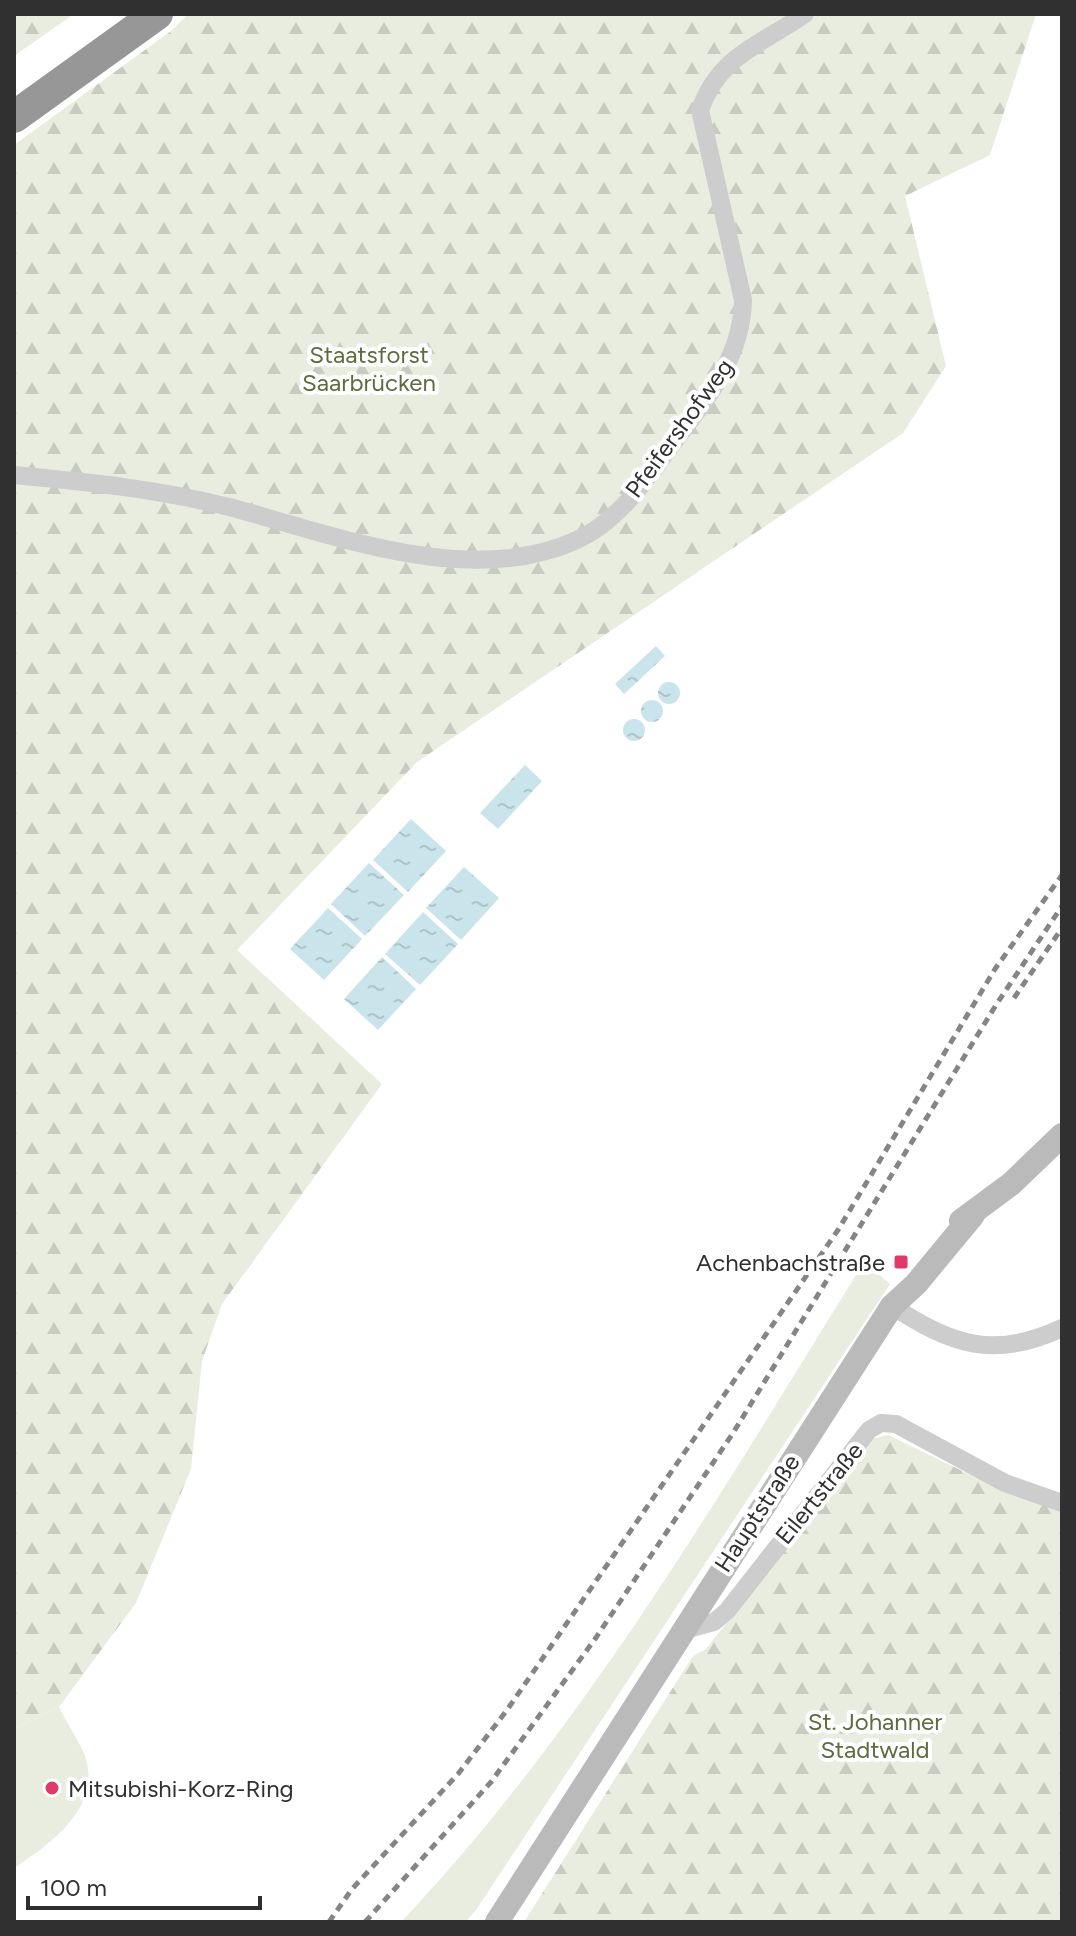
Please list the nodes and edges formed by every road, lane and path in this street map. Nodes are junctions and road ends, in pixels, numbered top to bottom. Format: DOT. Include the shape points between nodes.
graph roads {
  1 [pos="125,14"];
  2 [pos="157,14"];
  3 [pos="805,14"];
  4 [pos="14,90"];
  5 [pos="14,117"];
  6 [pos="14,475"];
  7 [pos="1062,1135"];
  8 [pos="895,1302"];
  9 [pos="1062,1328"];
  10 [pos="1062,1503"];
  11 [pos="684,1630"];
  12 [pos="497,1922"];
  1 -- 4 [label="highway"];
  2 -- 5 [label="highway"];
  3 -- 6 [label="street, Pfeifershofweg" via="720,70 700,110 743,300 735,350 640,487 614,515 578,540 538,554 448,558 331,538 136,487"];
  7 -- 8 [label="main road, Hauptstraße" via="973,1215"];
  8 -- 9 [label="street" via="946,1337 972,1345 1018,1344"];
  8 -- 11 [label="main road, Hauptstraße"];
  10 -- 11 [label="street, Eilertstraße" via="1005,1483 896,1424 881,1423 825,1482 727,1611 714,1622"];
  11 -- 12 [label="main road, Hauptstraße"];
}
